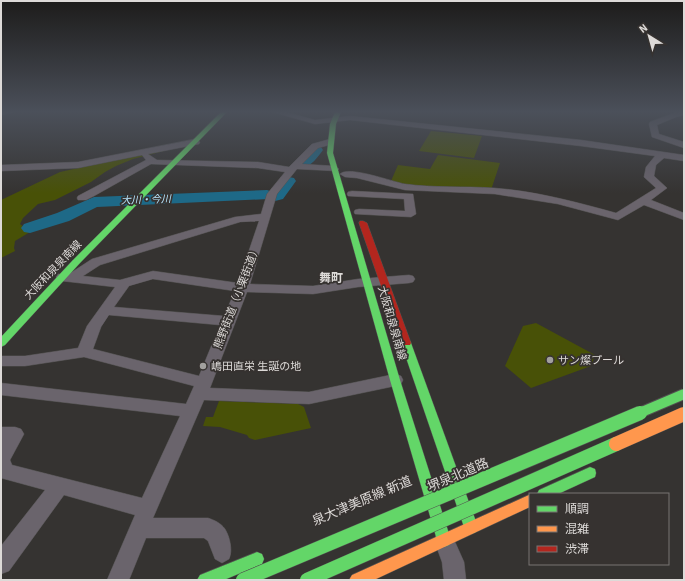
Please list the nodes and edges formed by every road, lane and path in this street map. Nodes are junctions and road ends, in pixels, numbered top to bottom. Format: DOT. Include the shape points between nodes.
graph roads {
  1 [pos="198,139"];
  2 [pos="331,139"];
  3 [pos="537,139"];
  4 [pos="663,139"];
  5 [pos="196,142"];
  6 [pos="330,142"];
  7 [pos="684,145"];
  8 [pos="664,155"];
  9 [pos="684,158"];
  10 [pos="174,164"];
  11 [pos="1,168"];
  12 [pos="293,168"];
  13 [pos="334,169"];
  14 [pos="344,170"];
  15 [pos="352,194"];
  16 [pos="82,198"];
  17 [pos="644,201"];
  18 [pos="359,212"];
  19 [pos="684,216"];
  20 [pos="266,217"];
  21 [pos="67,277"];
  22 [pos="409,279"];
  23 [pos="383,281"];
  24 [pos="125,282"];
  25 [pos="368,282"];
  26 [pos="242,288"];
  27 [pos="105,310"];
  28 [pos="229,321"];
  29 [pos="1,343"];
  30 [pos="84,352"];
  31 [pos="1,361"];
  32 [pos="395,380"];
  33 [pos="1,389"];
  34 [pos="684,394"];
  35 [pos="198,396"];
  36 [pos="684,414"];
  37 [pos="1,434"];
  38 [pos="1,460"];
  39 [pos="600,468"];
  40 [pos="60,486"];
  41 [pos="546,493"];
  42 [pos="529,500"];
  43 [pos="148,508"];
  44 [pos="471,527"];
  45 [pos="139,528"];
  46 [pos="444,540"];
  47 [pos="222,552"];
  48 [pos="263,556"];
  49 [pos="1,563"];
  50 [pos="118,580"];
  51 [pos="205,580"];
  52 [pos="243,580"];
  53 [pos="307,580"];
  54 [pos="358,580"];
  55 [pos="455,580"];
  1 -- 5 [label="main road, 大阪和泉泉南線"];
  2 -- 6 [label="main road, 大阪和泉泉南線"];
  3 -- 8 [label="street"];
  4 -- 7 [label="street"];
  5 -- 10 [label="main road, 大阪和泉泉南線"];
  5 -- 11 [label="street" via="78,165"];
  6 -- 12 [label="street, 熊野街道（小栗街道）" via="315,146"];
  6 -- 13 [label="main road, 大阪和泉泉南線"];
  7 -- 8 [label="street" via="662,142"];
  8 -- 9 [label="street"];
  8 -- 17 [label="street" via="652,163 649,169 649,177 662,188"];
  10 -- 12 [label="street"];
  10 -- 16 [label="street" via="155,163 148,158 104,188"];
  10 -- 21 [label="main road, 大阪和泉泉南線"];
  12 -- 13 [label="street"];
  12 -- 20 [label="street, 熊野街道（小栗街道）" via="272,196"];
  13 -- 25 [label="main road, 大阪和泉泉南線"];
  14 -- 15 [label="main road, 大阪和泉泉南線"];
  14 -- 17 [label="street" via="405,187 495,191 552,200 618,217"];
  15 -- 18 [label="main road, 大阪和泉泉南線"];
  15 -- 18 [label="street" via="409,196 411,214"];
  17 -- 19 [label="street"];
  18 -- 23 [label="main road, 大阪和泉泉南線"];
  20 -- 21 [label="street" via="239,220 96,262"];
  20 -- 26 [label="street, 熊野街道（小栗街道）"];
  21 -- 24 [label="street" via="120,284"];
  21 -- 29 [label="main road, 大阪和泉泉南線"];
  22 -- 23 [label="street"];
  23 -- 25 [label="street"];
  23 -- 44 [label="main road, 大阪和泉泉南線"];
  24 -- 26 [label="street" via="153,275"];
  24 -- 27 [label="street"];
  25 -- 26 [label="street" via="313,290"];
  25 -- 32 [label="main road, 大阪和泉泉南線"];
  26 -- 28 [label="street, 熊野街道（小栗街道）"];
  27 -- 28 [label="street"];
  27 -- 30 [label="street" via="94,326"];
  28 -- 35 [label="street, 熊野街道（小栗街道）"];
  30 -- 31 [label="street" via="25,361"];
  30 -- 35 [label="street"];
  32 -- 35 [label="street" via="309,398"];
  32 -- 46 [label="main road, 大阪和泉泉南線"];
  33 -- 35 [label="street"];
  34 -- 52 [label="main road, 堺泉北道路, bridge"];
  35 -- 43 [label="street, 熊野街道（小栗街道）"];
  36 -- 53 [label="main road, bridge"];
  37 -- 38 [label="street" via="15,434"];
  38 -- 40 [label="street" via="5,471"];
  39 -- 41 [label="main road"];
  40 -- 43 [label="street"];
  40 -- 49 [label="street"];
  42 -- 44 [label="main road"];
  43 -- 45 [label="street, 熊野街道（小栗街道）"];
  44 -- 46 [label="main road"];
  45 -- 47 [label="street" via="208,528 217,535"];
  45 -- 50 [label="street, 熊野街道（小栗街道）"];
  46 -- 54 [label="main road"];
  46 -- 55 [label="street" via="453,562"];
  48 -- 51 [label="main road"];
}
